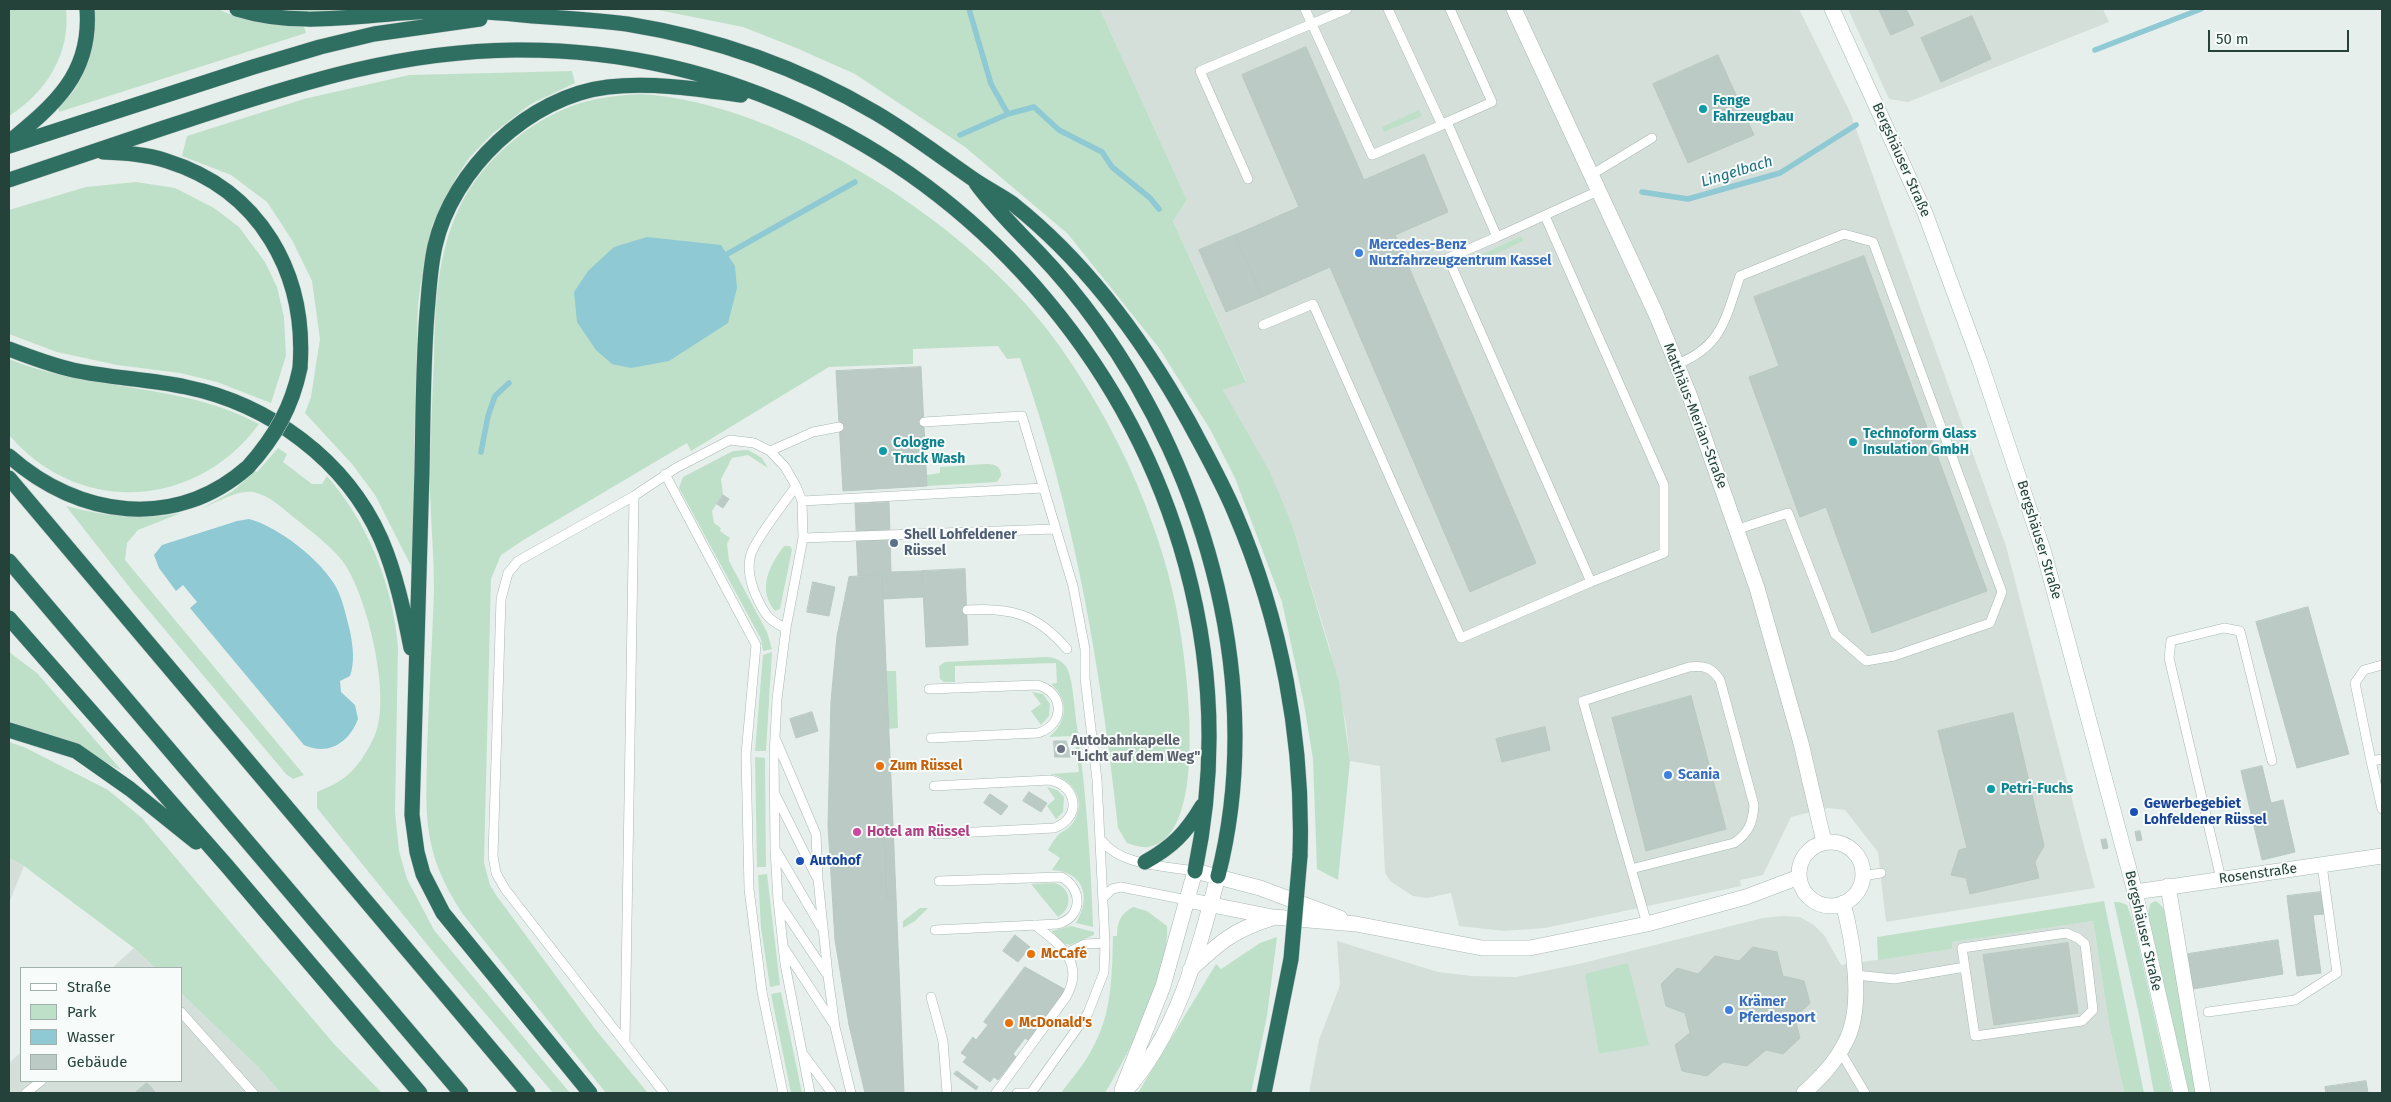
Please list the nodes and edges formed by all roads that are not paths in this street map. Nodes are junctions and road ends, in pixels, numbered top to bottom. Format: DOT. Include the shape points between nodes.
graph roads {
  1 [pos="87,9"];
  2 [pos="237,9"];
  3 [pos="1304,9"];
  4 [pos="1347,9"];
  5 [pos="1388,9"];
  6 [pos="1450,9"];
  7 [pos="1514,9"];
  8 [pos="1832,9"];
  9 [pos="539,16"];
  10 [pos="1312,24"];
  11 [pos="772,98"];
  12 [pos="1444,124"];
  13 [pos="1652,138"];
  14 [pos="9,142"];
  15 [pos="9,146"];
  16 [pos="94,151"];
  17 [pos="1590,176"];
  18 [pos="1248,178"];
  19 [pos="973,179"];
  20 [pos="9,180"];
  21 [pos="1598,191"];
  22 [pos="1545,216"];
  23 [pos="1498,237"];
  24 [pos="1263,325"];
  25 [pos="9,349"];
  26 [pos="1677,364"];
  27 [pos="924,422"];
  28 [pos="839,427"];
  29 [pos="770,451"];
  30 [pos="9,456"];
  31 [pos="665,474"];
  32 [pos="9,478"];
  33 [pos="796,486"];
  34 [pos="1044,488"];
  35 [pos="634,496"];
  36 [pos="802,502"];
  37 [pos="1054,529"];
  38 [pos="1738,529"];
  39 [pos="803,538"];
  40 [pos="9,561"];
  41 [pos="1591,582"];
  42 [pos="966,610"];
  43 [pos="9,618"];
  44 [pos="786,628"];
  45 [pos="1067,649"];
  46 [pos="2382,665"];
  47 [pos="416,677"];
  48 [pos="928,689"];
  49 [pos="9,730"];
  50 [pos="775,736"];
  51 [pos="931,738"];
  52 [pos="2382,758"];
  53 [pos="2272,761"];
  54 [pos="2371,761"];
  55 [pos="934,786"];
  56 [pos="774,792"];
  57 [pos="1204,803"];
  58 [pos="2382,809"];
  59 [pos="936,834"];
  60 [pos="1102,841"];
  61 [pos="1824,842"];
  62 [pos="776,849"];
  63 [pos="2382,856"];
  64 [pos="1145,862"];
  65 [pos="2322,865"];
  66 [pos="227,866"];
  67 [pos="1631,869"];
  68 [pos="1195,871"];
  69 [pos="1881,873"];
  70 [pos="1218,876"];
  71 [pos="1863,876"];
  72 [pos="1799,877"];
  73 [pos="818,878"];
  74 [pos="2221,879"];
  75 [pos="938,881"];
  76 [pos="2168,886"];
  77 [pos="2135,892"];
  78 [pos="1104,897"];
  79 [pos="778,900"];
  80 [pos="1187,900"];
  81 [pos="1843,903"];
  82 [pos="1210,905"];
  83 [pos="1273,917"];
  84 [pos="1356,924"];
  85 [pos="1647,924"];
  86 [pos="1035,925"];
  87 [pos="822,930"];
  88 [pos="935,930"];
  89 [pos="1105,943"];
  90 [pos="782,945"];
  91 [pos="1067,953"];
  92 [pos="1965,967"];
  93 [pos="1190,970"];
  94 [pos="1856,975"];
  95 [pos="828,976"];
  96 [pos="931,997"];
  97 [pos="2208,1012"];
  98 [pos="182,1013"];
  99 [pos="835,1026"];
  100 [pos="625,1043"];
  101 [pos="1840,1051"];
  102 [pos="802,1052"];
  103 [pos="40,1082"];
  104 [pos="26,1093"];
  105 [pos="253,1093"];
  106 [pos="420,1093"];
  107 [pos="461,1093"];
  108 [pos="528,1093"];
  109 [pos="590,1093"];
  110 [pos="664,1093"];
  111 [pos="783,1093"];
  112 [pos="810,1093"];
  113 [pos="832,1093"];
  114 [pos="851,1093"];
  115 [pos="947,1093"];
  116 [pos="996,1093"];
  117 [pos="1017,1093"];
  118 [pos="1031,1093"];
  119 [pos="1122,1093"];
  120 [pos="1264,1093"];
  121 [pos="1804,1093"];
  122 [pos="1865,1093"];
  123 [pos="2180,1093"];
  124 [pos="2203,1093"];
  1 -- 14 [label="highway" via="85,44 73,77 50,108"];
  2 -- 9 [label="highway" via="280,18 319,20 435,11"];
  3 -- 10 [label="lane"];
  4 -- 10 [label="lane"];
  5 -- 12 [label="lane"];
  6 -- 12 [label="lane" via="1492,102"];
  7 -- 17 [label="street, Matthäus-Merian-Straße"];
  8 -- 77 [label="street, Bergshäuser Straße" via="1925,213 2000,419 2065,626"];
  9 -- 15 [label="highway" via="429,25 320,47"];
  9 -- 19 [label="highway" via="662,31 755,57 805,77 876,113"];
  10 -- 12 [label="lane" via="1372,155"];
  10 -- 18 [label="lane" via="1200,71"];
  11 -- 16 [label="highway" via="710,77 618,57 526,50 459,53 396,60 336,73"];
  11 -- 47 [label="highway" via="658,85 605,87 580,94 526,119 501,137 472,169 451,204 435,245 429,291"];
  11 -- 57 [label="highway" via="866,145 952,205 1020,268 1068,326 1099,371 1153,471 1173,524 1189,583 1199,629 1208,706"];
  12 -- 23 [label="lane"];
  13 -- 17 [label="lane"];
  16 -- 20 [label="highway"];
  16 -- 30 [label="highway, bridge" via="143,156 186,168 225,190 257,220 282,257 291,278 302,344 297,385 283,420 248,467 222,488 189,503 132,508 67,495 34,477"];
  17 -- 21 [label="street, Matthäus-Merian-Straße"];
  19 -- 70 [label="highway" via="1098,325 1148,406 1187,486 1217,589 1233,697 1231,803"];
  19 -- 120 [label="highway, bridge" via="1015,206 1042,230 1110,303 1168,384 1213,467 1253,556 1290,698 1300,798 1300,856 1292,959"];
  21 -- 22 [label="lane"];
  21 -- 26 [label="street, Matthäus-Merian-Straße"];
  22 -- 23 [label="lane"];
  22 -- 41 [label="lane" via="1664,485 1664,553"];
  23 -- 41 [label="lane" via="1448,258"];
  24 -- 41 [label="lane" via="1313,304 1461,638"];
  25 -- 47 [label="highway" via="75,370 155,381 212,394 264,415 303,441 354,494 381,538 404,614"];
  26 -- 38 [label="street, Matthäus-Merian-Straße"];
  26 -- 38 [label="lane" via="1694,358 1722,330 1740,276 1844,234 1873,242 2002,592 1990,623 1894,656 1866,661 1835,634 1788,513"];
  27 -- 34 [label="lane" via="1022,416"];
  28 -- 29 [label="lane" via="813,432"];
  29 -- 31 [label="lane" via="754,442 730,440"];
  29 -- 33 [label="lane"];
  31 -- 35 [label="lane"];
  31 -- 111 [label="lane" via="756,645 746,754 749,889 762,992"];
  32 -- 108 [label="highway"];
  33 -- 36 [label="lane"];
  33 -- 44 [label="lane" via="754,548 750,561 751,583 758,600 768,618"];
  34 -- 36 [label="lane"];
  34 -- 37 [label="lane"];
  35 -- 100 [label="lane"];
  35 -- 100 [label="lane" via="518,561 504,582 500,609 494,856 496,873 505,889"];
  36 -- 39 [label="lane"];
  37 -- 39 [label="lane"];
  37 -- 60 [label="lane" via="1073,586 1085,649 1085,678"];
  38 -- 61 [label="street, Matthäus-Merian-Straße" via="1773,642"];
  39 -- 44 [label="lane"];
  40 -- 107 [label="highway"];
  42 -- 45 [label="lane" via="1017,612 1042,624"];
  43 -- 66 [label="highway"];
  44 -- 50 [label="lane"];
  46 -- 54 [label="lane" via="2364,670 2355,684"];
  47 -- 109 [label="highway" via="412,815 423,874 456,931"];
  48 -- 51 [label="lane" via="1038,685 1051,692 1058,705 1052,726 1038,733"];
  49 -- 66 [label="highway" via="76,752 130,789"];
  50 -- 56 [label="lane"];
  50 -- 73 [label="lane" via="816,834"];
  52 -- 54 [label="lane"];
  53 -- 74 [label="lane" via="2240,631 2224,628 2171,641 2169,658"];
  54 -- 58 [label="lane"];
  55 -- 59 [label="lane" via="1050,780 1064,786 1073,806 1067,821 1054,828"];
  56 -- 62 [label="lane"];
  56 -- 73 [label="lane"];
  57 -- 64 [label="highway" via="1176,842"];
  57 -- 68 [label="highway"];
  60 -- 64 [label="lane" via="1119,856"];
  60 -- 78 [label="lane"];
  61 -- 71 [label="street" via="1844,844 1852,850 1862,866"];
  61 -- 72 [label="street" via="1802,858"];
  62 -- 79 [label="lane"];
  62 -- 87 [label="lane"];
  63 -- 65 [label="street, Rosenstraße"];
  64 -- 68 [label="lane"];
  65 -- 74 [label="street, Rosenstraße"];
  65 -- 97 [label="lane" via="2337,973 2295,1000"];
  66 -- 106 [label="highway"];
  67 -- 67 [label="lane" via="1583,701 1689,666 1702,665 1713,670 1720,680 1754,804 1753,820 1744,836 1734,843"];
  67 -- 85 [label="lane"];
  68 -- 70 [label="street"];
  68 -- 80 [label="street"];
  69 -- 71 [label="lane"];
  70 -- 82 [label="street"];
  70 -- 84 [label="street"];
  71 -- 81 [label="street" via="1857,892"];
  72 -- 81 [label="street" via="1804,891 1814,901 1833,906"];
  72 -- 85 [label="street" via="1746,897"];
  73 -- 87 [label="lane"];
  74 -- 76 [label="street, Rosenstraße"];
  75 -- 86 [label="lane" via="1053,876 1068,881 1077,894 1078,902 1072,916 1058,924"];
  76 -- 77 [label="street, Rosenstraße"];
  76 -- 124 [label="street, Bergshäuser Straße"];
  77 -- 123 [label="street, Bergshäuser Straße"];
  78 -- 80 [label="lane" via="1112,889 1121,887"];
  78 -- 89 [label="lane"];
  79 -- 90 [label="lane"];
  79 -- 95 [label="lane"];
  80 -- 82 [label="street"];
  80 -- 119 [label="street" via="1164,986"];
  81 -- 94 [label="street"];
  82 -- 83 [label="street"];
  82 -- 93 [label="street"];
  83 -- 84 [label="street"];
  83 -- 93 [label="street" via="1226,936"];
  84 -- 85 [label="street" via="1482,948 1530,948"];
  86 -- 88 [label="lane"];
  86 -- 91 [label="lane"];
  87 -- 95 [label="lane"];
  89 -- 91 [label="lane" via="1085,944"];
  89 -- 118 [label="lane" via="1104,972 1088,1013"];
  90 -- 99 [label="lane"];
  90 -- 102 [label="lane"];
  91 -- 116 [label="lane" via="1072,974 1069,992"];
  92 -- 92 [label="lane" via="1975,1036 2082,1021 2093,1010 2085,944 2066,933 1962,948"];
  92 -- 94 [label="lane" via="1894,979"];
  93 -- 119 [label="street" via="1149,1061"];
  94 -- 101 [label="street" via="1851,1024"];
  95 -- 99 [label="lane"];
  96 -- 115 [label="lane" via="943,1040"];
  98 -- 105 [label="lane"];
  99 -- 114 [label="lane"];
  100 -- 110 [label="lane"];
  101 -- 121 [label="street" via="1830,1068"];
  101 -- 122 [label="lane"];
  102 -- 112 [label="lane"];
  102 -- 113 [label="lane"];
  103 -- 104 [label="lane"];
  117 -- 118 [label="lane"];
}
